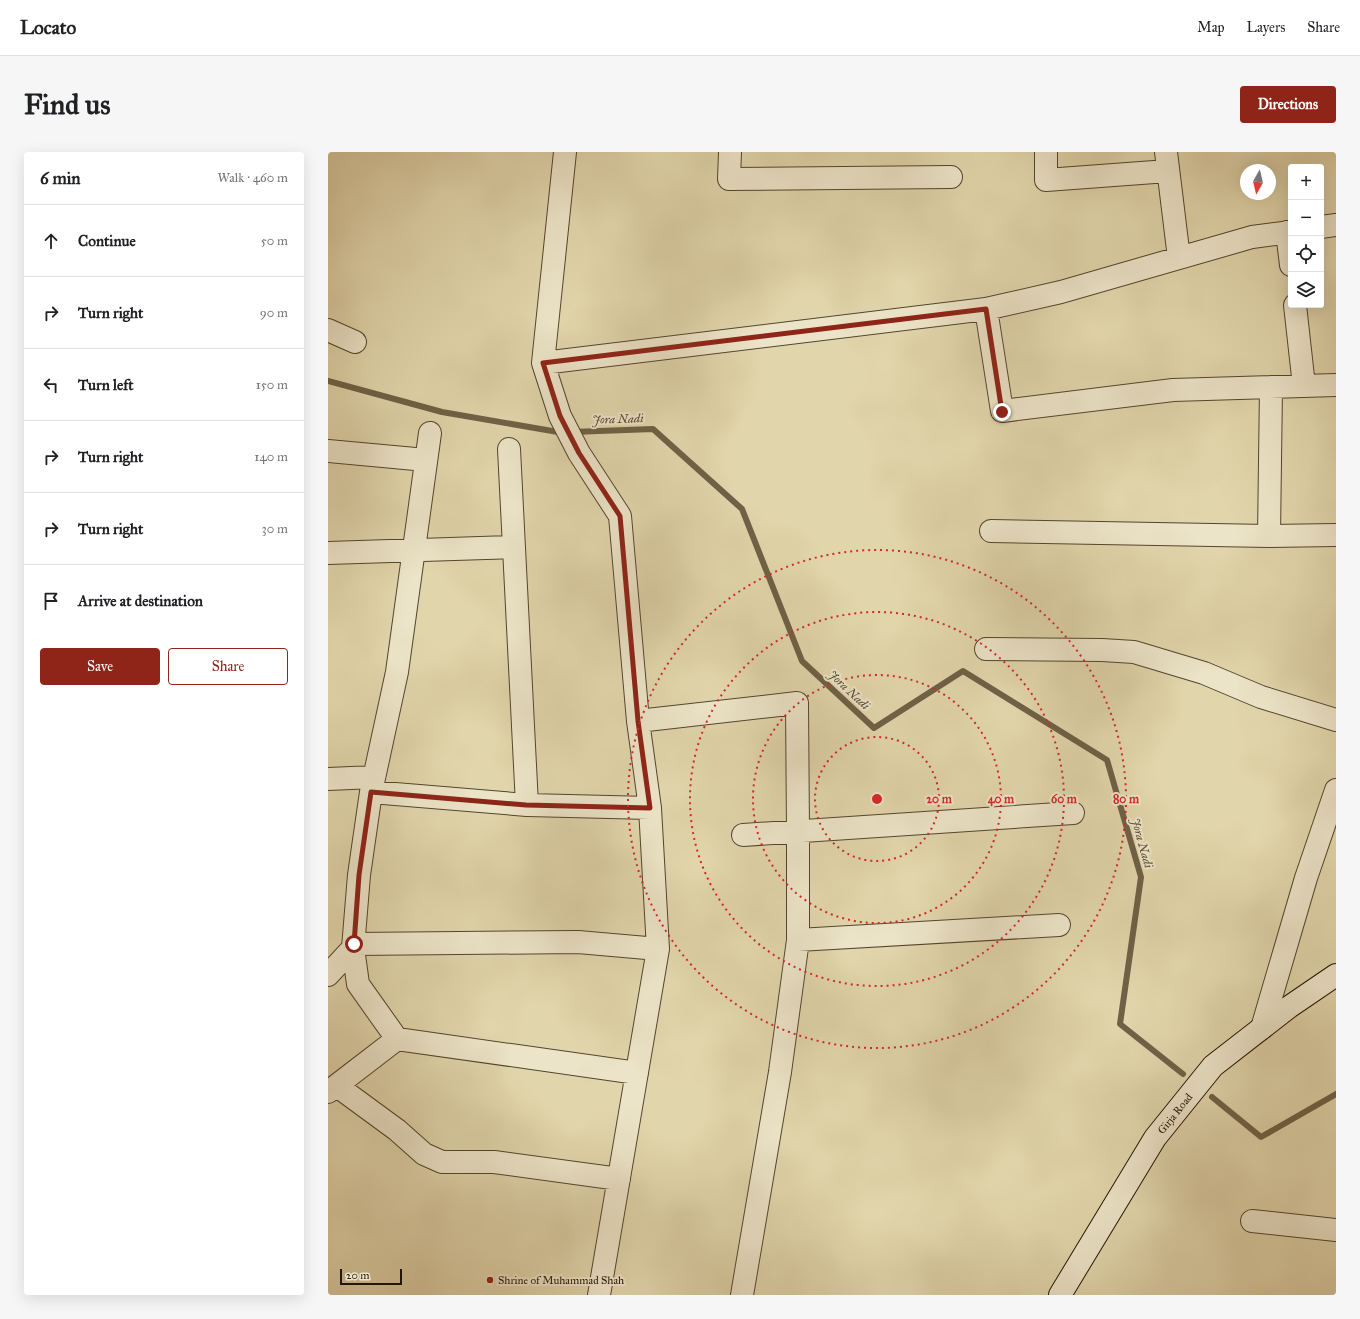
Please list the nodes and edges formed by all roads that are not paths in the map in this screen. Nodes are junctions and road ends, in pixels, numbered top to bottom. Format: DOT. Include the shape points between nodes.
graph roads {
  1 [pos="566,152"];
  2 [pos="730,152"];
  3 [pos="1046,152"];
  4 [pos="1167,162"];
  5 [pos="951,177"];
  6 [pos="1336,225"];
  7 [pos="1324,227"];
  8 [pos="1288,232"];
  9 [pos="1179,258"];
  10 [pos="1295,308"];
  11 [pos="986,309"];
  12 [pos="328,330"];
  13 [pos="355,342"];
  14 [pos="543,363"];
  15 [pos="1336,384"];
  16 [pos="1304,386"];
  17 [pos="1272,387"];
  18 [pos="430,434"];
  19 [pos="509,449"];
  20 [pos="328,451"];
  21 [pos="426,460"];
  22 [pos="991,531"];
  23 [pos="1336,535"];
  24 [pos="1269,536"];
  25 [pos="514,547"];
  26 [pos="414,551"];
  27 [pos="328,553"];
  28 [pos="986,648"];
  29 [pos="1336,720"];
  30 [pos="638,721"];
  31 [pos="328,779"];
  32 [pos="372,785"];
  33 [pos="1336,790"];
  34 [pos="526,805"];
  35 [pos="650,808"];
  36 [pos="1073,813"];
  37 [pos="798,831"];
  38 [pos="743,835"];
  39 [pos="1059,925"];
  40 [pos="798,940"];
  41 [pos="353,946"];
  42 [pos="658,949"];
  43 [pos="328,975"];
  44 [pos="1336,975"];
  45 [pos="1262,1028"];
  46 [pos="397,1039"];
  47 [pos="637,1073"];
  48 [pos="332,1089"];
  49 [pos="619,1179"];
  50 [pos="1252,1221"];
  51 [pos="1336,1230"];
  52 [pos="598,1295"];
  53 [pos="742,1295"];
  54 [pos="1060,1295"];
  1 -- 14 [label="street"];
  2 -- 5 [label="street" via="729,179"];
  3 -- 4 [label="street" via="1046,180"];
  4 -- 9 [label="street"];
  6 -- 7 [label="street"];
  8 -- 9 [label="street" via="1252,237"];
  9 -- 11 [label="street" via="1061,292"];
  10 -- 16 [label="street"];
  11 -- 14 [label="street"];
  11 -- 17 [label="street" via="1002,412 1173,390"];
  12 -- 13 [label="street"];
  14 -- 30 [label="street" via="560,416 579,453 620,516"];
  15 -- 16 [label="street"];
  16 -- 17 [label="street"];
  17 -- 24 [label="street"];
  18 -- 21 [label="street"];
  19 -- 25 [label="street"];
  20 -- 21 [label="street"];
  21 -- 26 [label="street"];
  22 -- 24 [label="street"];
  23 -- 24 [label="street"];
  25 -- 26 [label="street"];
  25 -- 34 [label="street"];
  26 -- 27 [label="street"];
  26 -- 32 [label="street" via="397,672"];
  28 -- 29 [label="street" via="1134,652 1204,673 1261,697"];
  30 -- 35 [label="street"];
  30 -- 37 [label="street" via="797,703"];
  31 -- 32 [label="street"];
  32 -- 34 [label="street"];
  32 -- 41 [label="street" via="359,875"];
  33 -- 45 [label="street" via="1306,878"];
  34 -- 35 [label="street"];
  35 -- 42 [label="street"];
  36 -- 37 [label="street"];
  37 -- 38 [label="street"];
  37 -- 40 [label="street"];
  39 -- 40 [label="street"];
  40 -- 53 [label="street" via="780,1072"];
  41 -- 42 [label="street" via="578,942"];
  41 -- 43 [label="street"];
  41 -- 46 [label="street" via="358,984"];
  42 -- 47 [label="street"];
  44 -- 45 [label="street, Girja Road"];
  45 -- 54 [label="street, Girja Road" via="1213,1066 1155,1138"];
  46 -- 47 [label="street"];
  46 -- 48 [label="street"];
  47 -- 49 [label="street"];
  48 -- 49 [label="street" via="397,1130 424,1154 442,1162 494,1162"];
  49 -- 52 [label="street"];
  50 -- 51 [label="street"];
}
